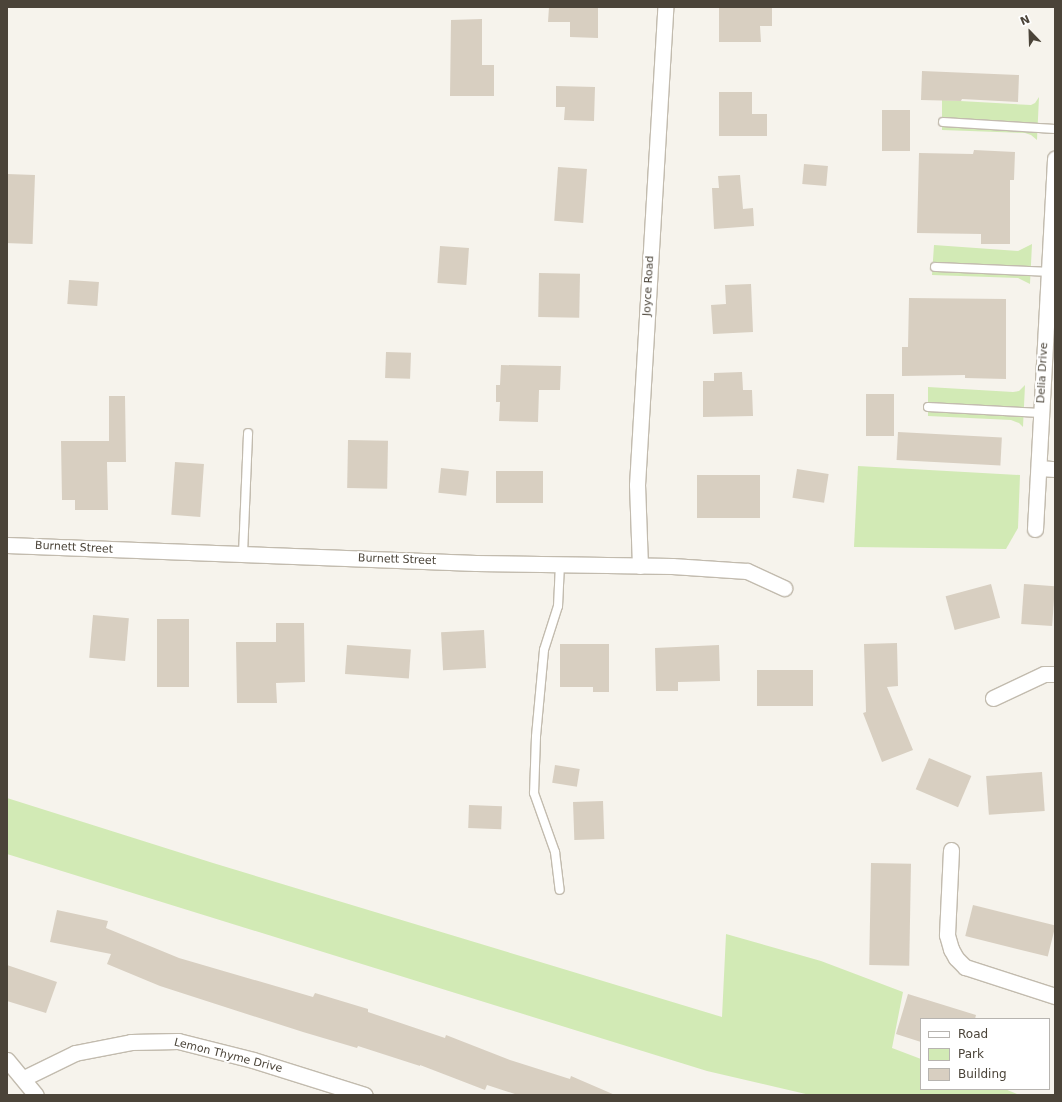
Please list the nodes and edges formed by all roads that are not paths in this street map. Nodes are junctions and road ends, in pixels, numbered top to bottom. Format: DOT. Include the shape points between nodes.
graph roads {
  1 [pos="665,7"];
  2 [pos="943,122"];
  3 [pos="1055,129"];
  4 [pos="1055,159"];
  5 [pos="935,267"];
  6 [pos="1048,272"];
  7 [pos="928,407"];
  8 [pos="1041,413"];
  9 [pos="248,433"];
  10 [pos="1039,468"];
  11 [pos="1055,468"];
  12 [pos="1035,529"];
  13 [pos="7,545"];
  14 [pos="243,554"];
  15 [pos="560,564"];
  16 [pos="640,566"];
  17 [pos="784,588"];
  18 [pos="1055,674"];
  19 [pos="993,698"];
  20 [pos="951,850"];
  21 [pos="560,890"];
  22 [pos="1055,996"];
  23 [pos="7,1060"];
  24 [pos="24,1078"];
  25 [pos="36,1095"];
  26 [pos="365,1095"];
  1 -- 16 [label="street, Joyce Road" via="637,485"];
  2 -- 3 [label="lane"];
  4 -- 6 [label="street, Delia Drive"];
  5 -- 6 [label="lane"];
  6 -- 8 [label="street, Delia Drive"];
  7 -- 8 [label="lane"];
  8 -- 10 [label="street, Delia Drive"];
  9 -- 14 [label="lane"];
  10 -- 11 [label="street"];
  10 -- 12 [label="street, Delia Drive"];
  13 -- 14 [label="street, Burnett Street"];
  14 -- 15 [label="street, Burnett Street"];
  15 -- 16 [label="street, Burnett Street"];
  15 -- 21 [label="lane" via="558,606 543,658 534,793 555,852"];
  16 -- 17 [label="street, Burnett Street" via="747,571"];
  18 -- 19 [label="street" via="1044,674"];
  20 -- 22 [label="street" via="947,935 956,958 965,967"];
  23 -- 24 [label="street"];
  24 -- 25 [label="street"];
  24 -- 26 [label="street, Lemon Thyme Drive" via="74,1053 130,1042 178,1041 252,1060"];
}
